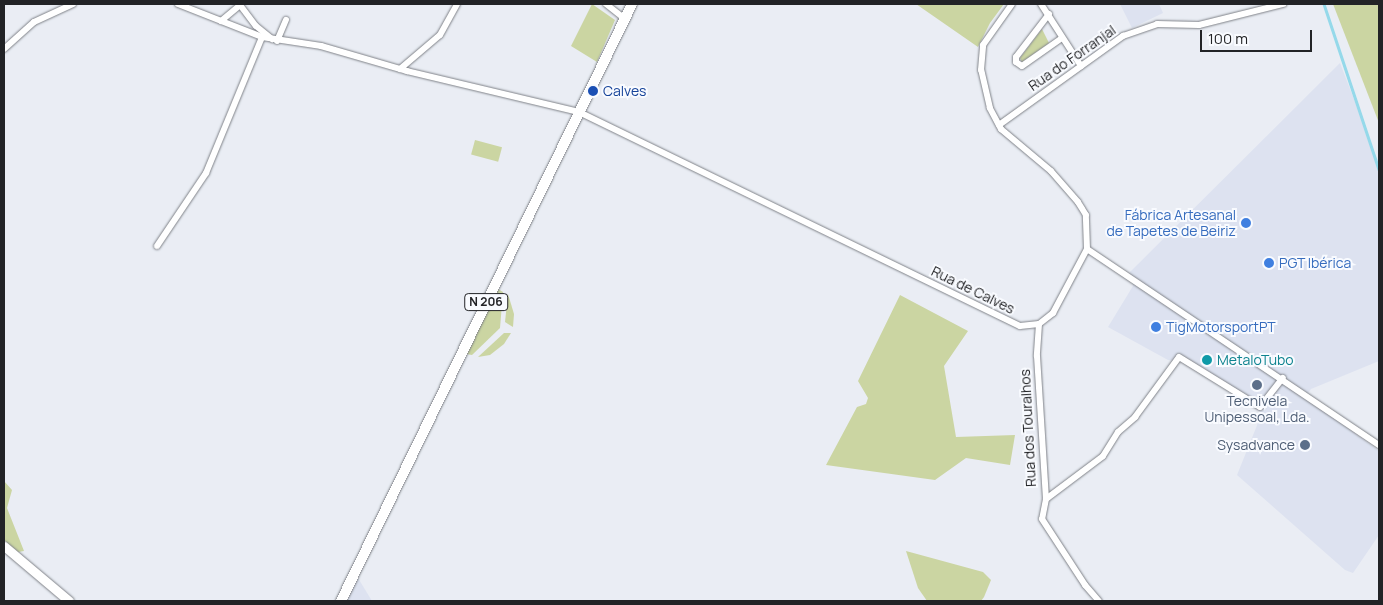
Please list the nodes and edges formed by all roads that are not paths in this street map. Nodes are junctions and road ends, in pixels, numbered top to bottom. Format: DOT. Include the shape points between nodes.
graph roads {
  1 [pos="73,4"];
  2 [pos="178,4"];
  3 [pos="457,4"];
  4 [pos="606,4"];
  5 [pos="632,4"];
  6 [pos="1012,4"];
  7 [pos="1041,4"];
  8 [pos="1283,4"];
  9 [pos="1049,14"];
  10 [pos="624,19"];
  11 [pos="286,20"];
  12 [pos="221,21"];
  13 [pos="262,38"];
  14 [pos="1062,38"];
  15 [pos="275,40"];
  16 [pos="4,49"];
  17 [pos="1081,66"];
  18 [pos="400,69"];
  19 [pos="579,112"];
  20 [pos="999,125"];
  21 [pos="157,246"];
  22 [pos="1087,249"];
  23 [pos="1039,324"];
  24 [pos="1283,378"];
  25 [pos="1379,445"];
  26 [pos="1046,500"];
  27 [pos="4,546"];
  28 [pos="69,601"];
  29 [pos="341,601"];
  30 [pos="1099,601"];
  1 -- 16 [label="street" via="34,22"];
  2 -- 12 [label="street, Rua de Calves"];
  3 -- 18 [label="street" via="440,35"];
  4 -- 10 [label="street"];
  5 -- 10 [label="main road, N 206"];
  6 -- 20 [label="street" via="983,45 981,70 990,108"];
  7 -- 9 [label="street"];
  8 -- 17 [label="street, Rua do Forranjal" via="1199,25 1157,24 1123,36"];
  9 -- 14 [label="street"];
  9 -- 14 [label="street" via="1016,57 1016,62 1022,66"];
  10 -- 19 [label="main road, N 206"];
  11 -- 15 [label="street"];
  12 -- 13 [label="street, Rua de Calves"];
  12 -- 15 [label="street" via="240,5 256,26"];
  13 -- 15 [label="street, Rua de Calves"];
  13 -- 21 [label="street" via="206,173"];
  14 -- 17 [label="street"];
  15 -- 18 [label="street, Rua de Calves" via="321,46"];
  17 -- 20 [label="street, Rua do Forranjal"];
  18 -- 19 [label="street, Rua de Calves"];
  19 -- 23 [label="street, Rua de Calves" via="1020,326"];
  19 -- 29 [label="main road, N 206"];
  20 -- 22 [label="street" via="1051,171 1078,202 1086,215"];
  22 -- 23 [label="street" via="1053,313"];
  22 -- 24 [label="street"];
  23 -- 26 [label="street, Rua dos Touralhos" via="1037,366"];
  24 -- 25 [label="street"];
  24 -- 26 [label="street" via="1260,407 1179,357 1135,417 1118,432 1103,456"];
  26 -- 30 [label="street, Rua dos Touralhos" via="1042,509 1046,525"];
  27 -- 28 [label="street"];
}
